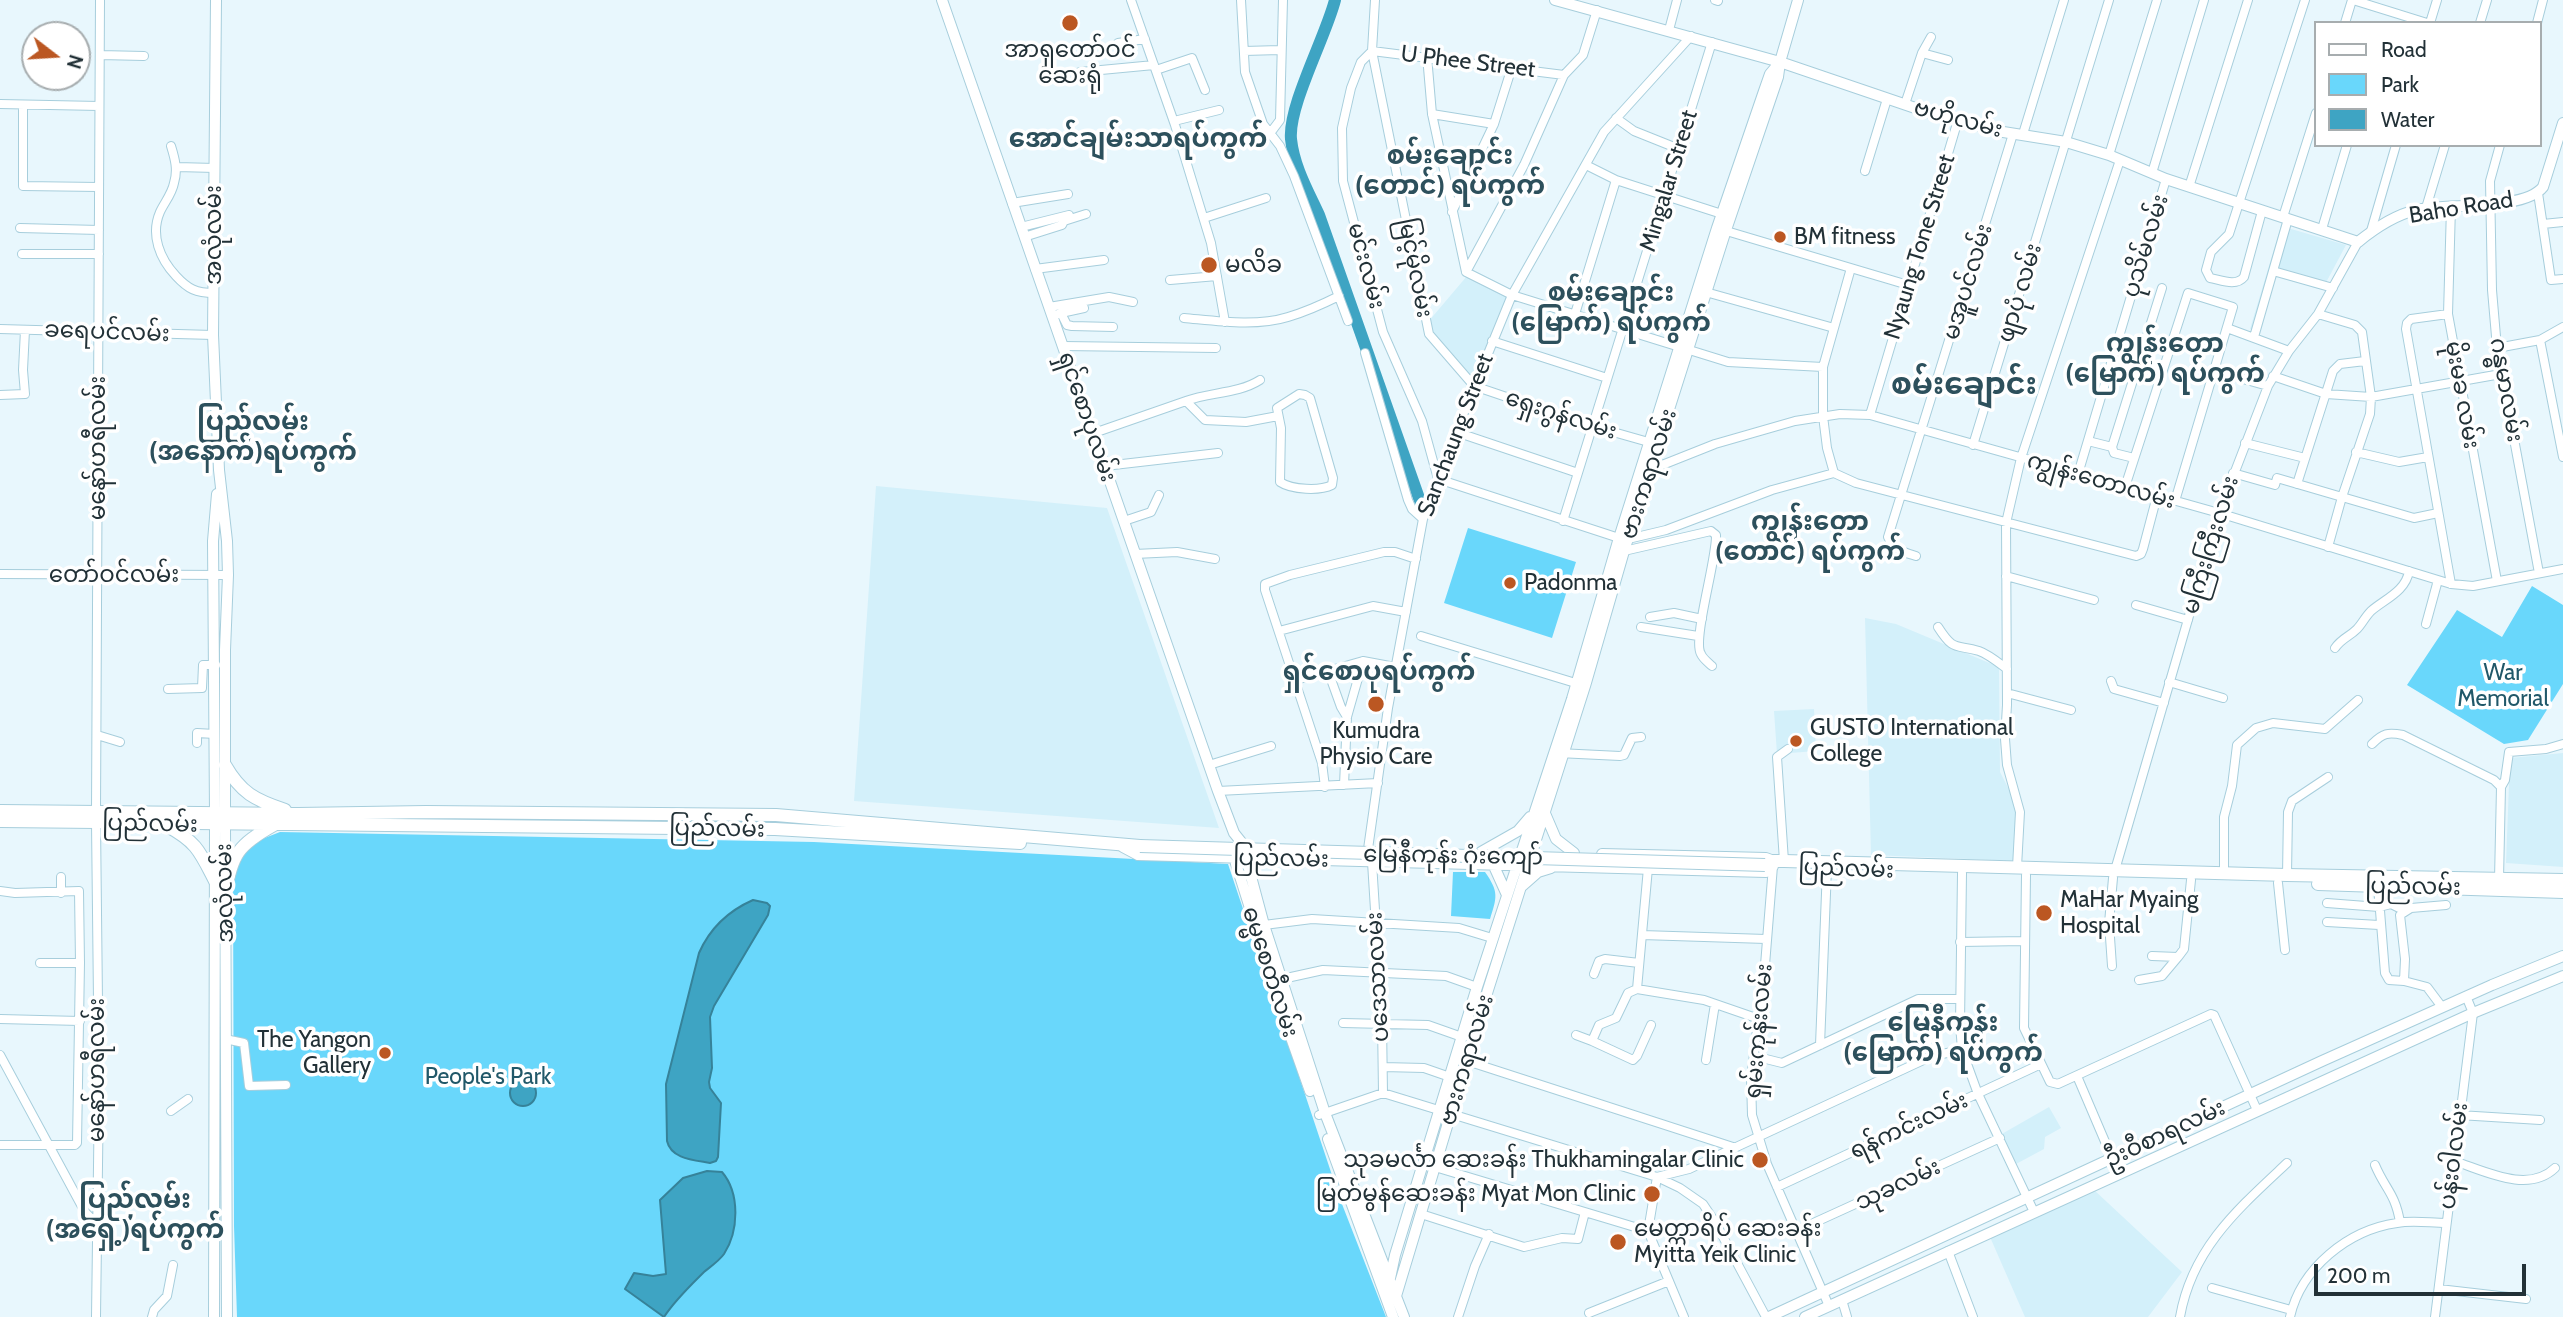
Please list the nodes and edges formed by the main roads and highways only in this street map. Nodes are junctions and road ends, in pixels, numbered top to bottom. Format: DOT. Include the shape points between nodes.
graph roads {
  1 [pos="216,0"];
  2 [pos="942,0"];
  3 [pos="1798,0"];
  4 [pos="1562,1"];
  5 [pos="1780,62"];
  6 [pos="2563,123"];
  7 [pos="2358,242"];
  8 [pos="219,470"];
  9 [pos="1624,539"];
  10 [pos="1599,621"];
  11 [pos="225,765"];
  12 [pos="0,811"];
  13 [pos="1539,811"];
  14 [pos="299,814"];
  15 [pos="96,817"];
  16 [pos="220,818"];
  17 [pos="0,821"];
  18 [pos="163,824"];
  19 [pos="276,824"];
  20 [pos="1236,840"];
  21 [pos="1122,846"];
  22 [pos="1482,852"];
  23 [pos="1526,852"];
  24 [pos="1574,853"];
  25 [pos="1245,857"];
  26 [pos="1233,858"];
  27 [pos="1493,864"];
  28 [pos="1522,864"];
  29 [pos="1774,864"];
  30 [pos="1560,866"];
  31 [pos="2022,871"];
  32 [pos="2114,874"];
  33 [pos="2283,879"];
  34 [pos="2563,880"];
  35 [pos="215,881"];
  36 [pos="1521,888"];
  37 [pos="2563,892"];
  38 [pos="225,894"];
  39 [pos="1507,895"];
  40 [pos="220,915"];
  41 [pos="2563,956"];
  42 [pos="2542,964"];
  43 [pos="2563,976"];
  44 [pos="2548,982"];
  45 [pos="1482,988"];
  46 [pos="2391,1030"];
  47 [pos="2399,1046"];
  48 [pos="2322,1061"];
  49 [pos="2329,1078"];
  50 [pos="1322,1114"];
  51 [pos="2172,1130"];
  52 [pos="2180,1146"];
  53 [pos="2107,1160"];
  54 [pos="2110,1177"];
  55 [pos="1402,1230"];
  56 [pos="1958,1232"];
  57 [pos="1415,1233"];
  58 [pos="1963,1244"];
  59 [pos="1395,1255"];
  60 [pos="1382,1256"];
  61 [pos="1893,1261"];
  62 [pos="1899,1274"];
  63 [pos="1389,1276"];
  64 [pos="1391,1297"];
  65 [pos="215,1317"];
  66 [pos="227,1317"];
  67 [pos="1393,1317"];
  68 [pos="1404,1317"];
  69 [pos="1770,1317"];
  70 [pos="1805,1317"];
  1 -- 8 [label="main road, အလုံလမ်း" via="213,335"];
  2 -- 20 [label="main road, ရှင်စောပုလမ်း"];
  3 -- 5 [label="main road, ဗားကရာလမ်း"];
  4 -- 5 [label="main road, ဗဟိုလမ်း"];
  5 -- 7 [label="main road, ဗဟိုလမ်း" via="1958,120 2066,142 2166,180"];
  5 -- 9 [label="main road, ဗားကရာလမ်း" via="1770,74"];
  6 -- 7 [label="main road, Baho Road" via="2538,193 2492,204 2411,211"];
  8 -- 11 [label="main road, အလုံလမ်း" via="228,575"];
  8 -- 16 [label="main road, အလုံလမ်း" via="214,575"];
  9 -- 10 [label="main road, ဗားကရာလမ်း"];
  9 -- 10 [label="main road, ဗားကရာလမ်း"];
  10 -- 13 [label="main road, ဗားကရာလမ်း"];
  11 -- 14 [label="highway" via="234,782 258,801"];
  11 -- 16 [label="main road, အလုံလမ်း"];
  12 -- 15 [label="highway, ပြည်လမ်း"];
  13 -- 22 [label="main road" via="1518,831"];
  13 -- 23 [label="main road, ဗားကရာလမ်း"];
  13 -- 24 [label="main road" via="1556,839"];
  14 -- 16 [label="highway, ပြည်လမ်း"];
  14 -- 21 [label="highway, ပြည်လမ်း" via="776,815"];
  15 -- 16 [label="highway, ပြည်လမ်း"];
  15 -- 17 [label="highway, ပြည်လမ်း"];
  15 -- 18 [label="highway, ပြည်လမ်း"];
  16 -- 18 [label="highway, ပြည်လမ်း"];
  16 -- 19 [label="highway, ပြည်လမ်း"];
  16 -- 35 [label="main road, အလုံလမ်း"];
  16 -- 38 [label="main road, အလုံလမ်း"];
  18 -- 35 [label="highway" via="187,836 199,849"];
  19 -- 21 [label="highway, ပြည်လမ်း" via="775,829"];
  19 -- 38 [label="highway" via="255,835 236,854"];
  20 -- 21 [label="main road, ပြည်လမ်း" via="1137,840"];
  20 -- 22 [label="main road, ပြည်လမ်း"];
  20 -- 25 [label="main road, ဓမ္မစေတီလမ်း"];
  20 -- 26 [label="main road, ဓမ္မစေတီလမ်း"];
  21 -- 26 [label="main road, ပြည်လမ်း" via="1138,855"];
  21 -- 29 [label="highway, မြေနီကုန်း ဂုံးကျော်, bridge"];
  22 -- 23 [label="main road, ပြည်လမ်း"];
  23 -- 24 [label="main road, ပြည်လမ်း"];
  23 -- 28 [label="main road, ဗားကရာလမ်း"];
  24 -- 29 [label="main road, ပြည်လမ်း" via="1766,858"];
  25 -- 26 [label="main road, ပြည်လမ်း"];
  25 -- 27 [label="main road, ပြည်လမ်း"];
  25 -- 50 [label="main road, ဓမ္မစေတီလမ်း"];
  26 -- 50 [label="main road, ဓမ္မစေတီလမ်း" via="1288,1029"];
  27 -- 28 [label="main road, ပြည်လမ်း"];
  27 -- 39 [label="main road"];
  28 -- 30 [label="main road, ပြည်လမ်း"];
  28 -- 36 [label="main road, ဗားကရာလမ်း"];
  28 -- 39 [label="main road"];
  29 -- 30 [label="main road, ပြည်လမ်း" via="1766,872"];
  29 -- 31 [label="highway, ပြည်လမ်း"];
  29 -- 31 [label="highway, ပြည်လမ်း" via="1962,873"];
  30 -- 36 [label="main road" via="1538,872"];
  31 -- 32 [label="highway, ပြည်လမ်း"];
  32 -- 33 [label="highway, ပြည်လမ်း" via="2192,880"];
  32 -- 33 [label="highway, ပြည်လမ်း" via="2224,873"];
  33 -- 34 [label="highway, ပြည်လမ်း"];
  33 -- 37 [label="highway, ပြည်လမ်း"];
  35 -- 40 [label="main road, အလုံလမ်း"];
  36 -- 45 [label="main road, ဗားကရာလမ်း"];
  38 -- 40 [label="main road, အလုံလမ်း"];
  39 -- 45 [label="main road"];
  40 -- 65 [label="main road, အလုံလမ်း"];
  40 -- 66 [label="main road, အလုံလမ်း"];
  41 -- 42 [label="main road, ဦးဝီစာရလမ်း"];
  42 -- 44 [label="main road"];
  42 -- 46 [label="main road, ဦးဝီစာရလမ်း"];
  43 -- 44 [label="main road, ဦးဝီစာရလမ်း"];
  44 -- 47 [label="main road, ဦးဝီစာရလမ်း"];
  45 -- 55 [label="main road, ဗားကရာလမ်း" via="1462,1037"];
  45 -- 57 [label="main road, ဗားကရာလမ်း" via="1467,1061"];
  46 -- 47 [label="main road"];
  46 -- 48 [label="main road, ဦးဝီစာရလမ်း"];
  47 -- 49 [label="main road, ဦးဝီစာရလမ်း"];
  48 -- 49 [label="main road"];
  48 -- 51 [label="main road, ဦးဝီစာရလမ်း"];
  49 -- 52 [label="main road, ဦးဝီစာရလမ်း"];
  50 -- 60 [label="main road, ဓမ္မစေတီလမ်း"];
  50 -- 64 [label="main road, ဓမ္မစေတီလမ်း"];
  51 -- 52 [label="main road"];
  51 -- 53 [label="main road, ဦးဝီစာရလမ်း"];
  52 -- 54 [label="main road, ဦးဝီစာရလမ်း"];
  53 -- 54 [label="main road"];
  53 -- 56 [label="main road, ဦးဝီစာရလမ်း"];
  54 -- 58 [label="main road, ဦးဝီစာရလမ်း"];
  55 -- 57 [label="main road" via="1406,1235"];
  55 -- 59 [label="main road, ဗားကရာလမ်း"];
  56 -- 58 [label="main road"];
  56 -- 61 [label="main road, ဦးဝီစာရလမ်း"];
  57 -- 64 [label="main road, ဗားကရာလမ်း"];
  58 -- 62 [label="main road, ဦးဝီစာရလမ်း"];
  59 -- 60 [label="main road" via="1388,1260"];
  59 -- 63 [label="main road, ဗားကရာလမ်း"];
  60 -- 63 [label="main road, ဓမ္မစေတီလမ်း"];
  61 -- 62 [label="main road"];
  61 -- 69 [label="main road, ဦးဝီစာရလမ်း"];
  62 -- 70 [label="main road, ဦးဝီစာရလမ်း"];
  63 -- 64 [label="main road, ဗားကရာလမ်း"];
  64 -- 67 [label="main road, ဓမ္မစေတီလမ်း"];
  64 -- 68 [label="main road, ဓမ္မစေတီလမ်း"];
}
